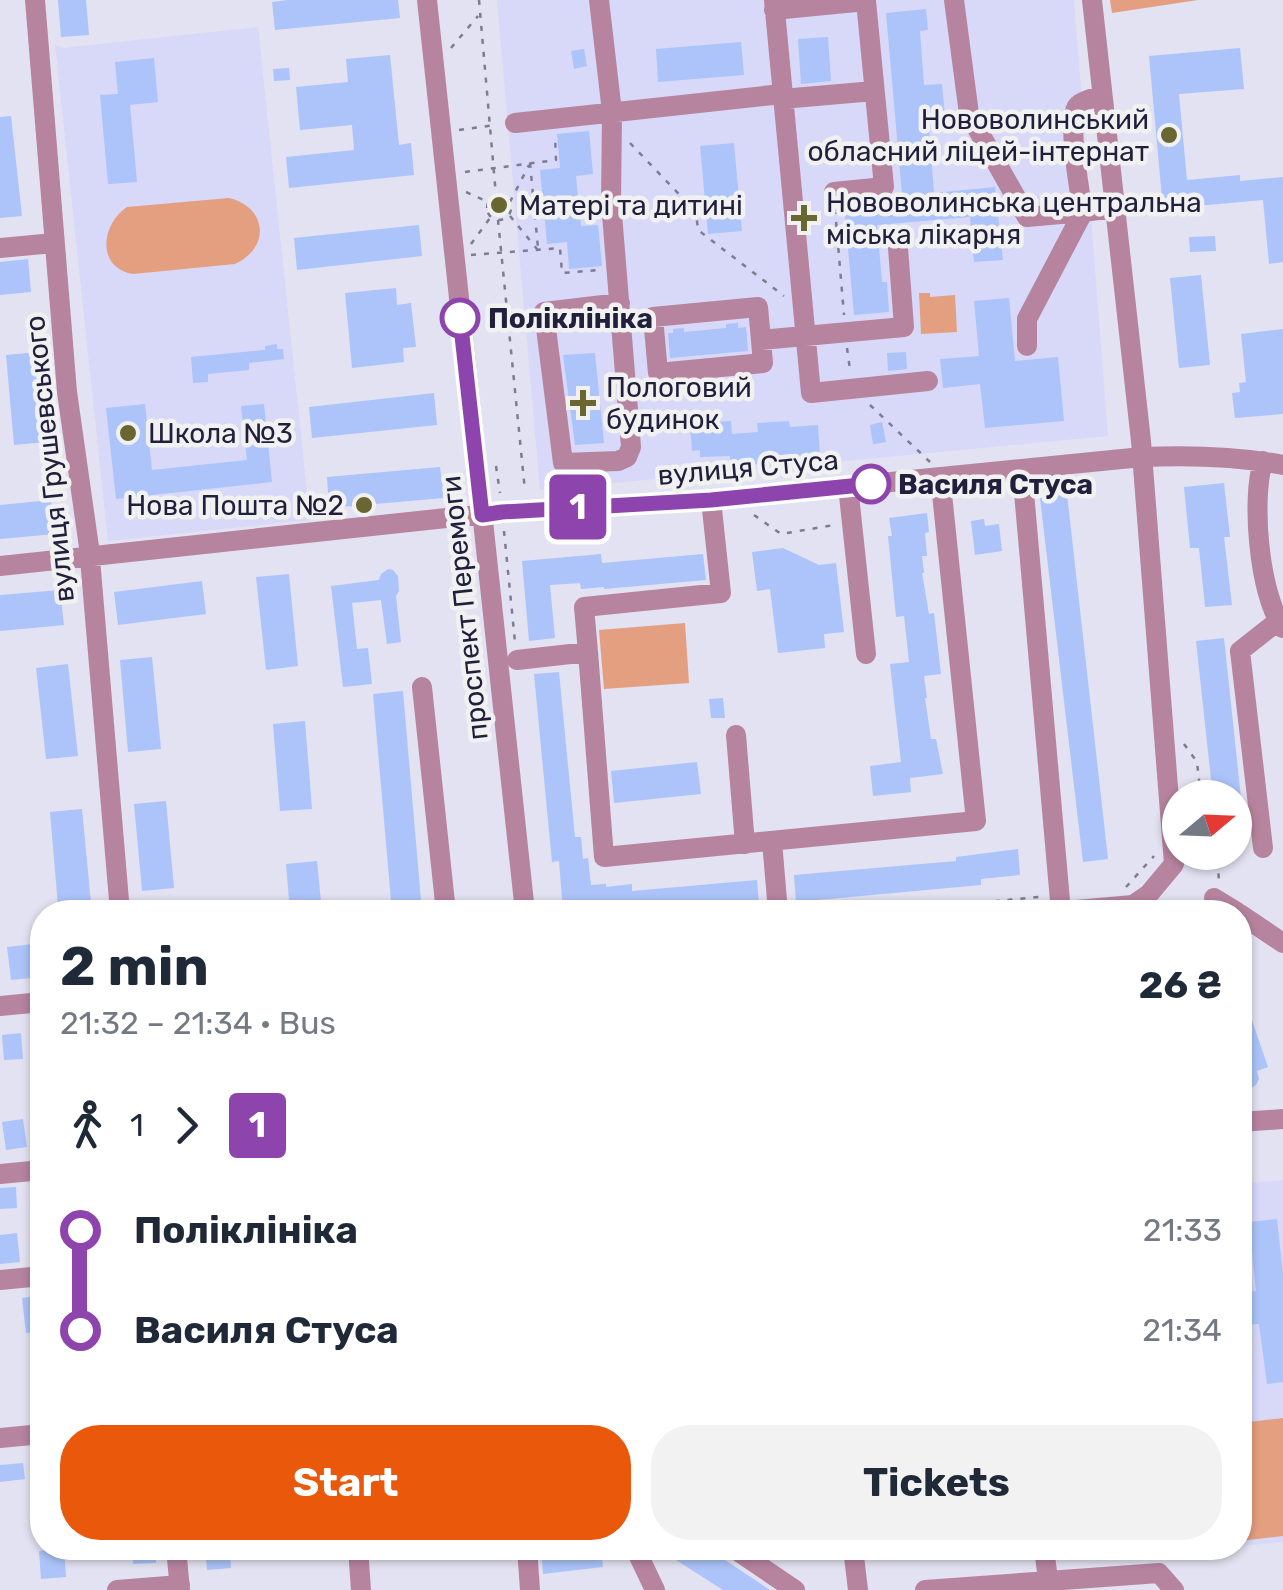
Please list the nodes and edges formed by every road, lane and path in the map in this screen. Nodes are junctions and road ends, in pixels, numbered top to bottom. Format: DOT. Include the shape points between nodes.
graph roads {
  1 [pos="35,0"];
  2 [pos="428,0"];
  3 [pos="478,0"];
  4 [pos="599,0"];
  5 [pos="874,0"];
  6 [pos="954,0"];
  7 [pos="1092,0"];
  8 [pos="866,1"];
  9 [pos="774,5"];
  10 [pos="480,15"];
  11 [pos="450,49"];
  12 [pos="874,92"];
  13 [pos="782,96"];
  14 [pos="1101,96"];
  15 [pos="612,118"];
  16 [pos="515,122"];
  17 [pos="490,126"];
  18 [pos="554,129"];
  19 [pos="457,130"];
  20 [pos="530,163"];
  21 [pos="493,168"];
  22 [pos="462,172"];
  23 [pos="464,192"];
  24 [pos="834,192"];
  25 [pos="496,196"];
  26 [pos="488,202"];
  27 [pos="509,202"];
  28 [pos="1114,208"];
  29 [pos="1083,212"];
  30 [pos="509,215"];
  31 [pos="491,217"];
  32 [pos="498,220"];
  33 [pos="54,243"];
  34 [pos="470,247"];
  35 [pos="0,248"];
  36 [pos="898,248"];
  37 [pos="538,250"];
  38 [pos="500,252"];
  39 [pos="470,255"];
  40 [pos="616,269"];
  41 [pos="620,302"];
  42 [pos="802,312"];
  43 [pos="845,331"];
  44 [pos="805,334"];
  45 [pos="760,340"];
  46 [pos="1026,346"];
  47 [pos="928,381"];
  48 [pos="853,389"];
  49 [pos="1142,457"];
  50 [pos="931,463"];
  51 [pos="1273,463"];
  52 [pos="1022,470"];
  53 [pos="848,486"];
  54 [pos="942,494"];
  55 [pos="526,497"];
  56 [pos="711,500"];
  57 [pos="482,515"];
  58 [pos="1260,544"];
  59 [pos="1283,551"];
  60 [pos="89,557"];
  61 [pos="0,566"];
  62 [pos="1281,625"];
  63 [pos="588,652"];
  64 [pos="866,654"];
  65 [pos="517,660"];
  66 [pos="422,687"];
  67 [pos="736,735"];
  68 [pos="772,841"];
  69 [pos="745,844"];
  70 [pos="1263,848"];
  71 [pos="1159,850"];
  72 [pos="1123,890"];
  73 [pos="1214,898"];
  74 [pos="119,900"];
  75 [pos="445,900"];
  76 [pos="524,900"];
  77 [pos="777,900"];
  78 [pos="1057,900"];
  79 [pos="1142,900"];
  80 [pos="1217,900"];
  81 [pos="1252,923"];
  82 [pos="1283,944"];
  83 [pos="30,1003"];
  84 [pos="0,1006"];
  85 [pos="1283,1119"];
  86 [pos="1252,1121"];
  87 [pos="30,1171"];
  88 [pos="0,1174"];
  89 [pos="30,1277"];
  90 [pos="0,1280"];
  91 [pos="30,1435"];
  92 [pos="0,1438"];
  93 [pos="177,1560"];
  94 [pos="359,1560"];
  95 [pos="529,1560"];
  96 [pos="641,1560"];
  97 [pos="751,1560"];
  98 [pos="854,1560"];
  99 [pos="1046,1560"];
  100 [pos="1048,1580"];
  101 [pos="1009,1587"];
  102 [pos="180,1588"];
  103 [pos="116,1590"];
  104 [pos="361,1590"];
  105 [pos="530,1590"];
  106 [pos="655,1590"];
  107 [pos="795,1590"];
  108 [pos="858,1590"];
  109 [pos="925,1590"];
  110 [pos="1174,1590"];
  1 -- 33 [label="street, вулиця Грушевського"];
  2 -- 57 [label="street, проспект Перемоги"];
  3 -- 10 [label="path"];
  4 -- 15 [label="street"];
  5 -- 8 [label="street"];
  6 -- 29 [label="street" via="969,114 1027,217"];
  7 -- 14 [label="street"];
  8 -- 9 [label="street"];
  8 -- 12 [label="street"];
  9 -- 13 [label="street"];
  10 -- 11 [label="path"];
  10 -- 17 [label="path"];
  12 -- 13 [label="street"];
  12 -- 24 [label="street" via="884,188"];
  13 -- 15 [label="street"];
  13 -- 42 [label="street"];
  14 -- 28 [label="street"];
  14 -- 29 [label="street" via="1073,112"];
  15 -- 16 [label="street"];
  15 -- 40 [label="street"];
  15 -- 42 [label="path" via="696,212 698,230"];
  16 -- 17 [label="path"];
  17 -- 19 [label="path"];
  17 -- 21 [label="path"];
  18 -- 20 [label="path" via="556,160"];
  20 -- 21 [label="path"];
  20 -- 27 [label="path"];
  20 -- 37 [label="path"];
  21 -- 22 [label="path"];
  21 -- 25 [label="path"];
  23 -- 26 [label="path"];
  24 -- 43 [label="path"];
  25 -- 26 [label="path"];
  25 -- 27 [label="path"];
  26 -- 31 [label="path"];
  27 -- 30 [label="path"];
  28 -- 29 [label="street"];
  28 -- 49 [label="street"];
  29 -- 46 [label="street" via="1027,319"];
  30 -- 32 [label="path"];
  30 -- 37 [label="path"];
  31 -- 32 [label="path"];
  31 -- 34 [label="path"];
  32 -- 38 [label="path"];
  33 -- 35 [label="street"];
  33 -- 60 [label="street, вулиця Грушевського"];
  36 -- 43 [label="street" via="904,327"];
  37 -- 38 [label="path"];
  37 -- 40 [label="path" via="560,248 562,273"];
  38 -- 39 [label="path"];
  38 -- 55 [label="path"];
  40 -- 41 [label="street"];
  41 -- 41 [label="street" via="631,448 618,462 564,463 544,312"];
  42 -- 44 [label="street"];
  43 -- 44 [label="street"];
  43 -- 48 [label="path"];
  44 -- 45 [label="street"];
  44 -- 48 [label="street" via="812,394"];
  45 -- 45 [label="street" via="763,364 658,373 653,317 758,307"];
  47 -- 48 [label="street"];
  48 -- 50 [label="path"];
  49 -- 51 [label="street, вулиця Стуса"];
  49 -- 52 [label="street, вулиця Стуса"];
  49 -- 79 [label="street" via="1174,864"];
  51 -- 58 [label="street" via="1258,478"];
  52 -- 53 [label="street, вулиця Стуса"];
  52 -- 78 [label="street"];
  53 -- 56 [label="street, вулиця Стуса"];
  53 -- 64 [label="street"];
  54 -- 68 [label="street" via="976,821"];
  56 -- 57 [label="street, вулиця Стуса"];
  56 -- 63 [label="street" via="721,593 584,607"];
  57 -- 60 [label="street, вулиця Стуса"];
  57 -- 76 [label="street, проспект Перемоги"];
  58 -- 59 [label="street"];
  58 -- 62 [label="street"];
  60 -- 61 [label="street, вулиця Стуса"];
  60 -- 74 [label="street, вулиця Грушевського"];
  62 -- 70 [label="street" via="1240,652"];
  63 -- 65 [label="street"];
  63 -- 69 [label="street" via="604,857"];
  66 -- 75 [label="street"];
  67 -- 69 [label="street"];
  68 -- 69 [label="street"];
  68 -- 77 [label="street"];
  71 -- 72 [label="path"];
  73 -- 80 [label="street"];
  81 -- 82 [label="street"];
  83 -- 84 [label="street"];
  85 -- 86 [label="street"];
  87 -- 88 [label="street"];
  89 -- 90 [label="street"];
  91 -- 92 [label="street"];
  93 -- 102 [label="street"];
  94 -- 104 [label="street"];
  95 -- 105 [label="street"];
  96 -- 106 [label="street"];
  97 -- 107 [label="street"];
  98 -- 108 [label="street"];
  99 -- 100 [label="street"];
  100 -- 101 [label="street"];
  100 -- 110 [label="street" via="1159,1573"];
  101 -- 109 [label="street"];
  102 -- 103 [label="street"];
}
